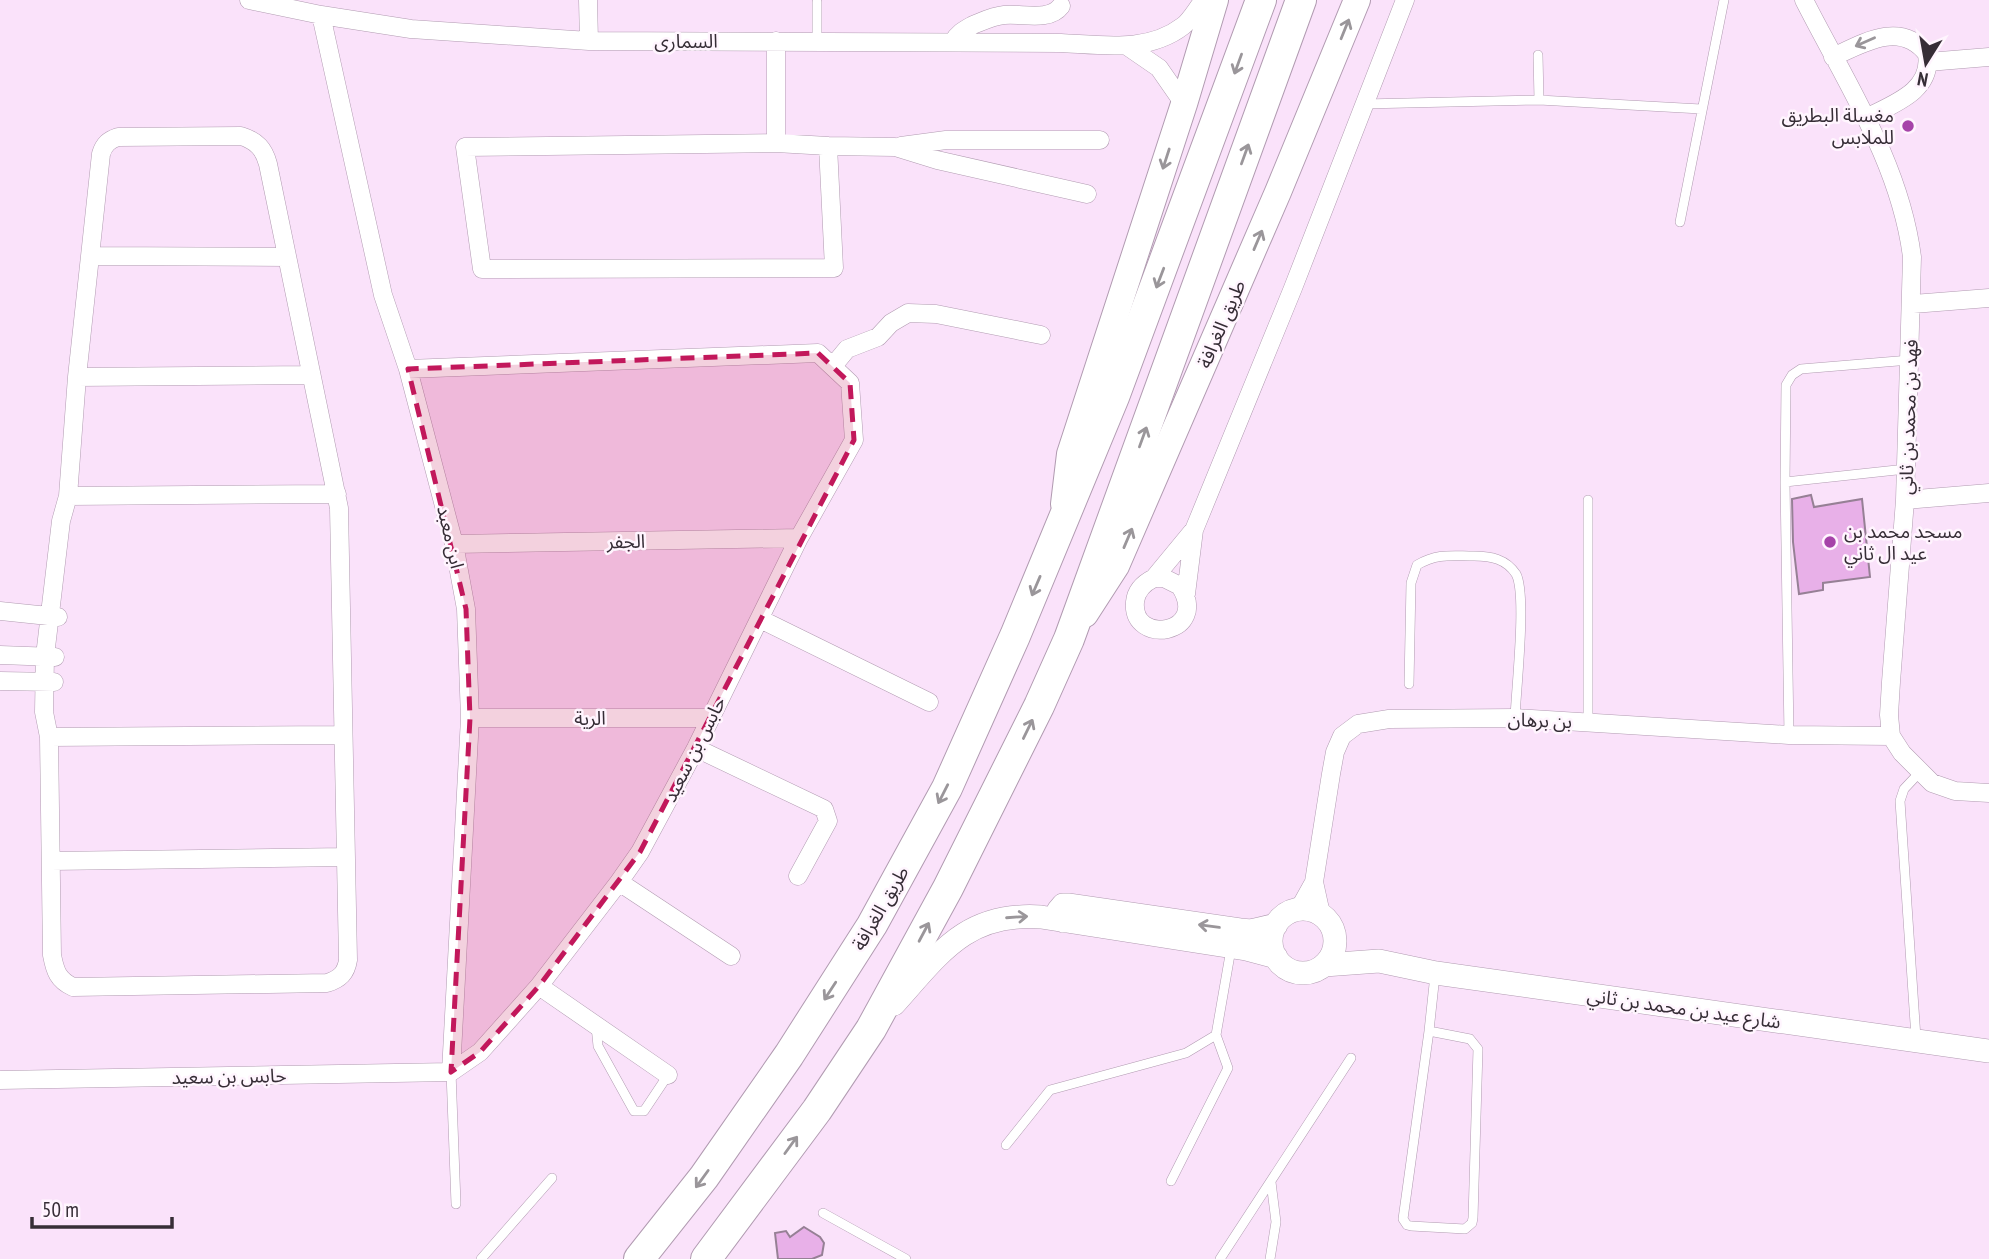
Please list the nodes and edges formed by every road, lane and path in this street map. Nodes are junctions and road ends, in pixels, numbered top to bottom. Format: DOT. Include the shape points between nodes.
graph roads {
  1 [pos="249,0"];
  2 [pos="588,0"];
  3 [pos="1203,0"];
  4 [pos="1215,0"];
  5 [pos="1261,0"];
  6 [pos="1301,0"];
  7 [pos="1357,0"];
  8 [pos="1405,0"];
  9 [pos="1724,0"];
  10 [pos="1804,0"];
  11 [pos="817,2"];
  12 [pos="1061,3"];
  13 [pos="321,15"];
  14 [pos="589,41"];
  15 [pos="776,41"];
  16 [pos="817,41"];
  17 [pos="953,42"];
  18 [pos="1061,43"];
  19 [pos="1127,46"];
  20 [pos="1538,55"];
  21 [pos="1833,57"];
  22 [pos="1989,57"];
  23 [pos="1928,62"];
  24 [pos="1539,100"];
  25 [pos="1184,104"];
  26 [pos="1364,104"];
  27 [pos="1701,109"];
  28 [pos="1866,118"];
  29 [pos="1100,139"];
  30 [pos="776,143"];
  31 [pos="828,146"];
  32 [pos="895,147"];
  33 [pos="1087,194"];
  34 [pos="1680,222"];
  35 [pos="90,256"];
  36 [pos="287,257"];
  37 [pos="1989,298"];
  38 [pos="1913,304"];
  39 [pos="1041,335"];
  40 [pos="1910,360"];
  41 [pos="832,366"];
  42 [pos="408,369"];
  43 [pos="311,375"];
  44 [pos="77,377"];
  45 [pos="1906,469"];
  46 [pos="1785,482"];
  47 [pos="1989,493"];
  48 [pos="337,494"];
  49 [pos="68,496"];
  50 [pos="1588,500"];
  51 [pos="1905,500"];
  52 [pos="1062,523"];
  53 [pos="1194,530"];
  54 [pos="799,538"];
  55 [pos="454,544"];
  56 [pos="1154,578"];
  57 [pos="1186,594"];
  58 [pos="0,611"];
  59 [pos="54,617"];
  60 [pos="760,619"];
  61 [pos="1069,639"];
  62 [pos="0,655"];
  63 [pos="50,657"];
  64 [pos="0,681"];
  65 [pos="49,681"];
  66 [pos="1409,684"];
  67 [pos="929,702"];
  68 [pos="470,718"];
  69 [pos="710,718"];
  70 [pos="1515,718"];
  71 [pos="1588,722"];
  72 [pos="343,734"];
  73 [pos="1789,736"];
  74 [pos="1891,736"];
  75 [pos="49,737"];
  76 [pos="696,748"];
  77 [pos="1920,772"];
  78 [pos="1989,793"];
  79 [pos="346,857"];
  80 [pos="51,861"];
  81 [pos="798,876"];
  82 [pos="619,882"];
  83 [pos="1310,911"];
  84 [pos="1064,920"];
  85 [pos="1276,925"];
  86 [pos="1335,937"];
  87 [pos="1232,947"];
  88 [pos="731,956"];
  89 [pos="1276,957"];
  90 [pos="1379,961"];
  91 [pos="1324,965"];
  92 [pos="1436,973"];
  93 [pos="539,986"];
  94 [pos="596,1026"];
  95 [pos="871,1030"];
  96 [pos="1429,1031"];
  97 [pos="1216,1035"];
  98 [pos="1916,1040"];
  99 [pos="1989,1051"];
  100 [pos="1351,1058"];
  101 [pos="451,1072"];
  102 [pos="668,1075"];
  103 [pos="0,1080"];
  104 [pos="1006,1144"];
  105 [pos="552,1178"];
  106 [pos="1171,1181"];
  107 [pos="1271,1182"];
  108 [pos="456,1204"];
  109 [pos="823,1213"];
  110 [pos="481,1259"];
  111 [pos="639,1259"];
  112 [pos="706,1259"];
  113 [pos="906,1259"];
  114 [pos="1220,1259"];
  115 [pos="1270,1259"];
  1 -- 13 [label="street, السمارى"];
  2 -- 14 [label="street"];
  3 -- 19 [label="street, السمارى" via="1185,26 1153,43"];
  4 -- 25 [label="main road, طريق الغرافة"];
  5 -- 52 [label="highway, طريق الغرافة, one-way" via="1114,397"];
  61 -- 6 [label="highway, طريق الغرافة, one-way"];
  61 -- 7 [label="main road, طريق الغرافة, one-way" via="1116,566"];
  8 -- 26 [label="street"];
  9 -- 27 [label="lane"];
  10 -- 21 [label="street, فهد بن محمد بن ثاني"];
  11 -- 16 [label="lane"];
  12 -- 17 [label="street" via="1048,15 990,18 962,30"];
  12 -- 18 [label="street"];
  13 -- 14 [label="street, السمارى" via="411,29"];
  13 -- 42 [label="street, ابن معبد" via="383,295"];
  14 -- 15 [label="street, السمارى"];
  15 -- 16 [label="street, السمارى"];
  15 -- 30 [label="street"];
  16 -- 17 [label="street, السمارى"];
  17 -- 18 [label="street, السمارى"];
  18 -- 19 [label="street, السمارى"];
  19 -- 25 [label="street" via="1159,68"];
  20 -- 24 [label="lane"];
  23 -- 21 [label="street, one-way" via="1927,54 1914,41 1891,36 1872,38"];
  21 -- 28 [label="street, فهد بن محمد بن ثاني"];
  22 -- 23 [label="street"];
  23 -- 28 [label="street" via="1927,74 1914,91"];
  24 -- 26 [label="lane"];
  24 -- 27 [label="lane"];
  25 -- 52 [label="main road, طريق الغرافة, one-way" via="1070,454"];
  26 -- 53 [label="street"];
  27 -- 34 [label="lane"];
  28 -- 38 [label="street, فهد بن محمد بن ثاني" via="1891,173 1909,235"];
  29 -- 32 [label="street" via="946,140"];
  30 -- 31 [label="street"];
  30 -- 31 [label="street" via="465,147 482,269 834,268"];
  31 -- 32 [label="street"];
  32 -- 33 [label="street"];
  35 -- 36 [label="street"];
  35 -- 36 [label="street" via="101,154 110,140 241,136 260,145 265,154"];
  35 -- 44 [label="street"];
  36 -- 43 [label="street"];
  37 -- 38 [label="street"];
  38 -- 40 [label="street, فهد بن محمد بن ثاني"];
  39 -- 41 [label="street" via="936,314 908,313 878,337 847,349"];
  40 -- 45 [label="street, فهد بن محمد بن ثاني"];
  40 -- 46 [label="lane" via="1812,367 1792,375 1785,396"];
  41 -- 42 [label="street" via="818,353"];
  41 -- 54 [label="street, حابس بن سعيد" via="850,383 854,440"];
  42 -- 55 [label="street, ابن معبد"];
  43 -- 44 [label="street"];
  43 -- 48 [label="street"];
  44 -- 49 [label="street"];
  45 -- 46 [label="lane"];
  45 -- 51 [label="street, فهد بن محمد بن ثاني"];
  46 -- 73 [label="lane"];
  47 -- 51 [label="street"];
  48 -- 49 [label="street"];
  48 -- 72 [label="street"];
  49 -- 59 [label="street" via="70,533"];
  50 -- 71 [label="lane"];
  51 -- 74 [label="street, فهد بن محمد بن ثاني"];
  52 -- 111 [label="highway, طريق الغرافة, one-way" via="947,788 872,925 704,1177"];
  53 -- 56 [label="street"];
  53 -- 57 [label="street"];
  54 -- 55 [label="street, الجفر"];
  54 -- 60 [label="street, حابس بن سعيد"];
  55 -- 68 [label="street, ابن معبد" via="466,609"];
  56 -- 57 [label="street" via="1173,580"];
  56 -- 57 [label="street" via="1135,599 1135,609 1154,630 1164,631 1181,622 1188,603"];
  58 -- 59 [label="street"];
  59 -- 63 [label="street"];
  60 -- 67 [label="street"];
  60 -- 69 [label="street, حابس بن سعيد"];
  95 -- 61 [label="highway, طريق الغرافة, one-way" via="954,876"];
  62 -- 63 [label="street"];
  63 -- 65 [label="street"];
  64 -- 65 [label="street"];
  65 -- 75 [label="street" via="55,710"];
  66 -- 70 [label="lane" via="1411,583 1417,565 1433,556 1489,556 1505,562 1517,576 1521,597"];
  68 -- 69 [label="street, الرية"];
  68 -- 101 [label="street, ابن معبد"];
  69 -- 76 [label="street, حابس بن سعيد"];
  70 -- 71 [label="street, بن برهان"];
  70 -- 83 [label="street, بن برهان" via="1388,719 1358,724 1342,736 1335,752"];
  71 -- 73 [label="street, بن برهان"];
  72 -- 75 [label="street"];
  72 -- 79 [label="street"];
  73 -- 74 [label="street, بن برهان"];
  74 -- 77 [label="street"];
  75 -- 80 [label="street"];
  76 -- 81 [label="street" via="824,809 828,821"];
  76 -- 82 [label="street, حابس بن سعيد"];
  77 -- 78 [label="street" via="1946,789"];
  77 -- 98 [label="lane" via="1900,801"];
  79 -- 80 [label="street"];
  79 -- 80 [label="street" via="348,960 335,981 73,987 63,983 54,965"];
  82 -- 88 [label="street"];
  82 -- 93 [label="street, حابس بن سعيد"];
  83 -- 85 [label="street" via="1285,914"];
  83 -- 86 [label="street" via="1333,928"];
  85 -- 84 [label="street, one-way" via="1240,930 1068,905 1058,911"];
  84 -- 87 [label="street"];
  95 -- 84 [label="street, one-way" via="928,965 964,933 1020,915"];
  85 -- 89 [label="street" via="1271,937"];
  86 -- 90 [label="street, شارع عيد بن محمد بن ثاني"];
  86 -- 91 [label="street" via="1333,952"];
  87 -- 89 [label="street"];
  87 -- 97 [label="lane"];
  89 -- 91 [label="street" via="1298,972"];
  90 -- 91 [label="street, شارع عيد بن محمد بن ثاني"];
  90 -- 92 [label="street, شارع عيد بن محمد بن ثاني"];
  92 -- 96 [label="lane"];
  92 -- 98 [label="street, شارع عيد بن محمد بن ثاني"];
  93 -- 94 [label="street"];
  93 -- 101 [label="street, حابس بن سعيد" via="480,1052"];
  94 -- 102 [label="street"];
  94 -- 102 [label="lane" via="598,1046 634,1111 644,1111"];
  112 -- 95 [label="highway, طريق الغرافة, one-way"];
  96 -- 96 [label="lane" via="1403,1219 1411,1226 1465,1229 1473,1219 1478,1049 1470,1039"];
  97 -- 104 [label="lane" via="1186,1053 1050,1090"];
  97 -- 106 [label="lane" via="1227,1068"];
  98 -- 99 [label="street, شارع عيد بن محمد بن ثاني"];
  100 -- 107 [label="lane"];
  101 -- 103 [label="street, حابس بن سعيد"];
  101 -- 108 [label="lane"];
  105 -- 110 [label="lane"];
  107 -- 114 [label="lane"];
  107 -- 115 [label="lane" via="1276,1222"];
  109 -- 113 [label="lane"];
}
